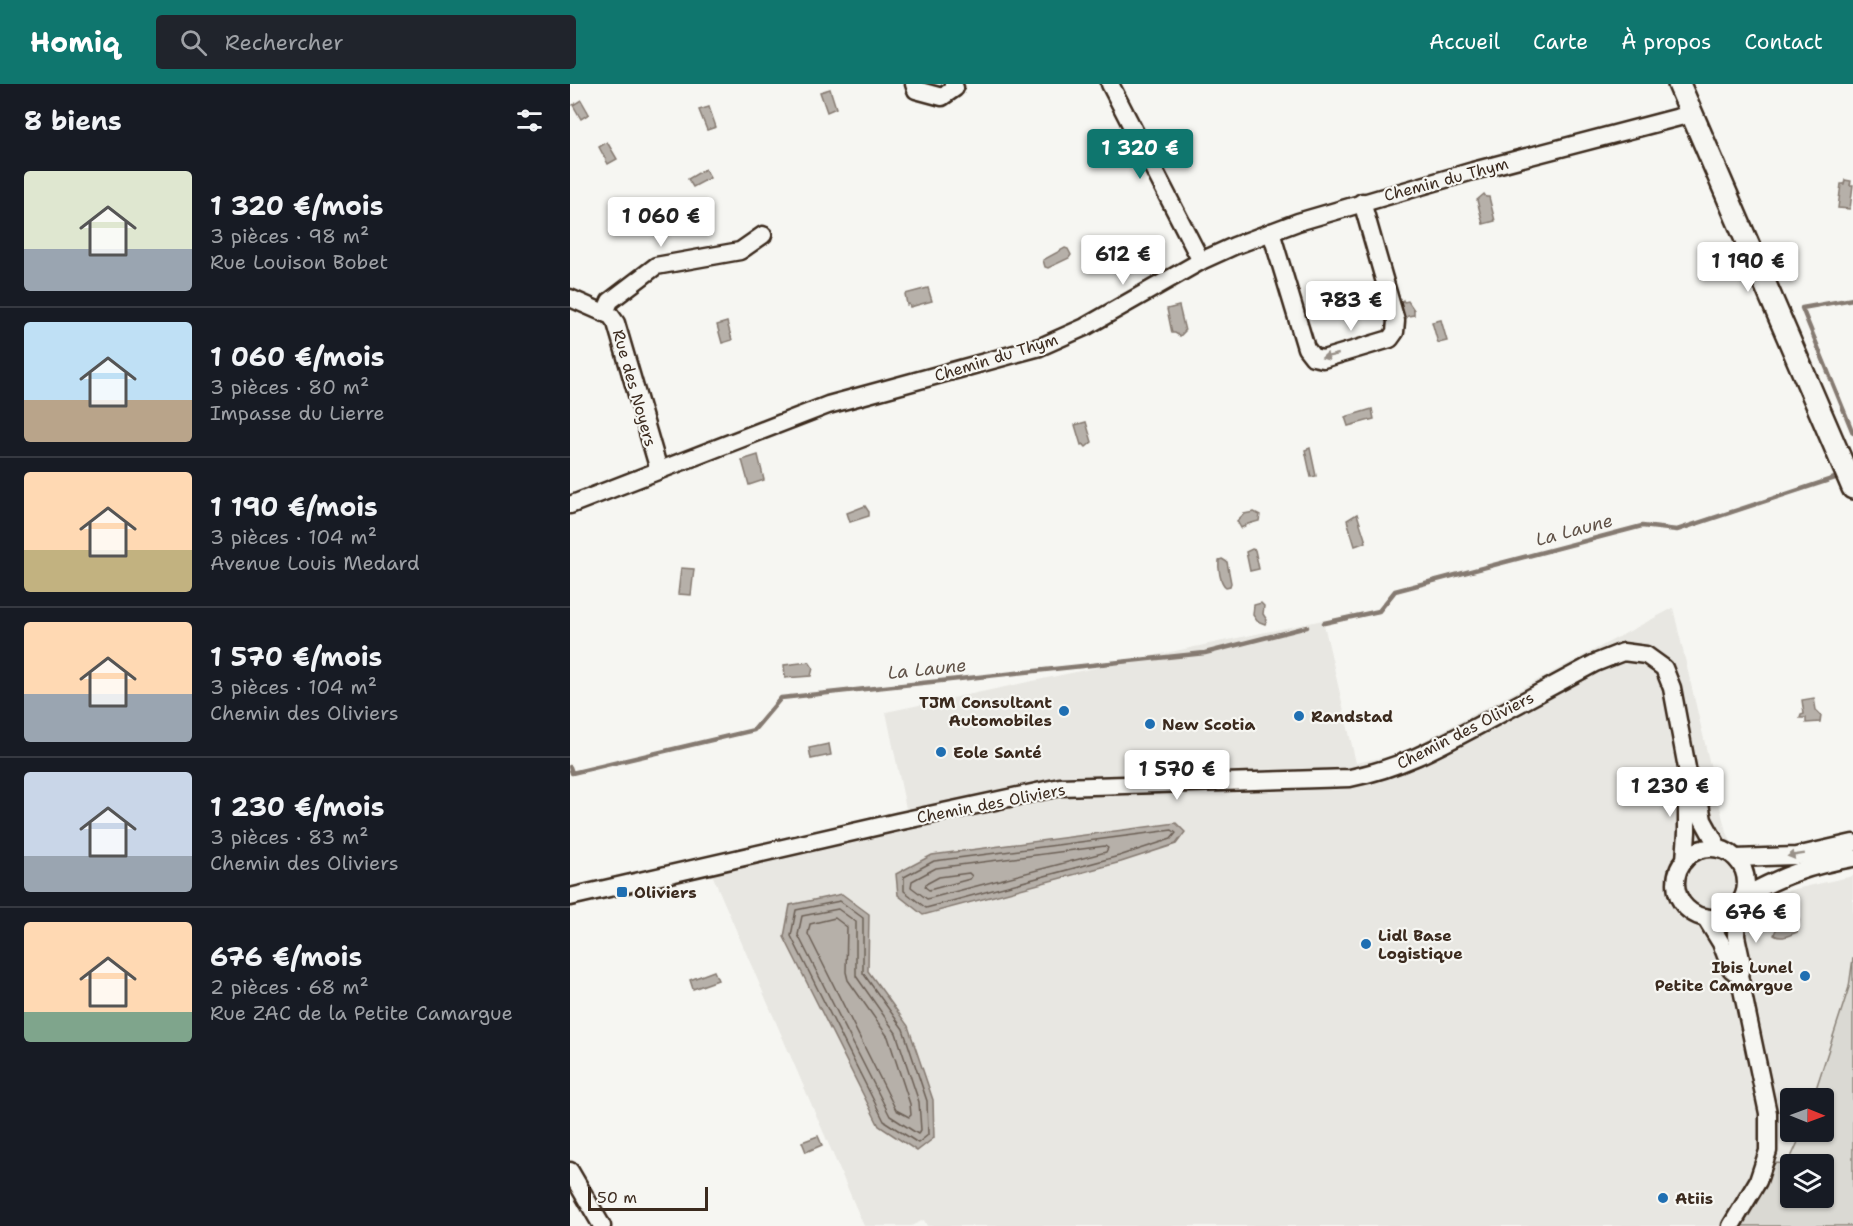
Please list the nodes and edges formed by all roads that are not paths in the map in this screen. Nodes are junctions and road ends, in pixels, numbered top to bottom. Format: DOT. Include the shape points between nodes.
graph roads {
  1 [pos="914,84"];
  2 [pos="953,84"];
  3 [pos="1110,84"];
  4 [pos="1679,84"];
  5 [pos="1691,114"];
  6 [pos="1362,202"];
  7 [pos="1270,232"];
  8 [pos="763,235"];
  9 [pos="1201,261"];
  10 [pos="570,298"];
  11 [pos="605,313"];
  12 [pos="659,470"];
  13 [pos="1853,488"];
  14 [pos="570,505"];
  15 [pos="1690,784"];
  16 [pos="1853,843"];
  17 [pos="1719,849"];
  18 [pos="1736,858"];
  19 [pos="1853,858"];
  20 [pos="1685,860"];
  21 [pos="570,897"];
  22 [pos="1740,902"];
  23 [pos="1705,917"];
  24 [pos="1739,975"];
  25 [pos="570,1172"];
  26 [pos="602,1226"];
  27 [pos="1731,1226"];
  1 -- 2 [label="street" via="916,90 942,97 955,88"];
  3 -- 9 [label="street"];
  4 -- 5 [label="street"];
  5 -- 6 [label="street, Chemin du Thym"];
  5 -- 13 [label="street"];
  6 -- 7 [label="street, Chemin du Thym"];
  6 -- 7 [label="street, one-way" via="1396,321 1390,339 1323,358 1313,357 1306,348"];
  7 -- 9 [label="street, Chemin du Thym"];
  8 -- 11 [label="street" via="740,251 656,266 610,300"];
  9 -- 12 [label="street, Chemin du Thym" via="1085,327 1040,347 828,405"];
  10 -- 11 [label="street, Rue des Noyers"];
  11 -- 12 [label="street, Rue des Noyers" via="616,323"];
  12 -- 14 [label="street, Chemin du Thym"];
  15 -- 17 [label="street, Chemin des Oliviers" via="1698,793 1703,820"];
  15 -- 20 [label="street, Chemin des Oliviers"];
  15 -- 21 [label="street, Chemin des Oliviers" via="1672,688 1664,668 1646,655 1623,652 1595,663 1430,752 1374,773 1341,778 1060,787"];
  16 -- 18 [label="street, one-way" via="1796,856"];
  17 -- 18 [label="street"];
  17 -- 20 [label="street" via="1700,850"];
  18 -- 22 [label="street" via="1746,886"];
  19 -- 22 [label="street" via="1778,878"];
  20 -- 23 [label="street" via="1678,873 1679,896 1685,906"];
  22 -- 23 [label="street" via="1727,914"];
  22 -- 24 [label="street" via="1736,936 1742,964"];
  23 -- 24 [label="street" via="1731,969"];
  24 -- 27 [label="street" via="1768,1113 1768,1151 1758,1181"];
  25 -- 26 [label="street"];
}
